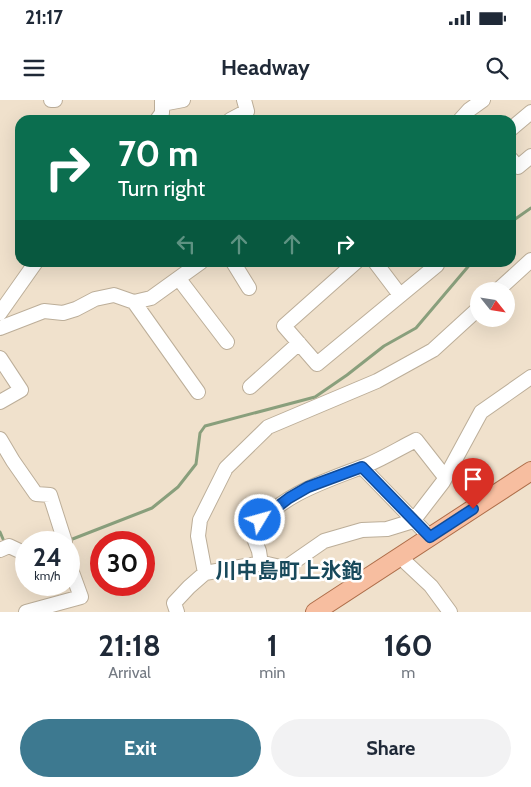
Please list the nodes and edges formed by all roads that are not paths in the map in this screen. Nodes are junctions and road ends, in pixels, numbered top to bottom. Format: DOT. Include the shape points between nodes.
graph roads {
  1 [pos="51,100"];
  2 [pos="55,100"];
  3 [pos="182,100"];
  4 [pos="244,100"];
  5 [pos="483,100"];
  6 [pos="162,111"];
  7 [pos="531,112"];
  8 [pos="239,115"];
  9 [pos="471,115"];
  10 [pos="516,125"];
  11 [pos="531,156"];
  12 [pos="516,165"];
  13 [pos="531,260"];
  14 [pos="32,267"];
  15 [pos="195,267"];
  16 [pos="236,267"];
  17 [pos="350,267"];
  18 [pos="379,267"];
  19 [pos="435,267"];
  20 [pos="179,279"];
  21 [pos="507,282"];
  22 [pos="249,288"];
  23 [pos="400,295"];
  24 [pos="134,302"];
  25 [pos="0,313"];
  26 [pos="470,316"];
  27 [pos="0,328"];
  28 [pos="227,342"];
  29 [pos="298,343"];
  30 [pos="0,358"];
  31 [pos="531,377"];
  32 [pos="250,386"];
  33 [pos="198,392"];
  34 [pos="0,402"];
  35 [pos="0,439"];
  36 [pos="362,467"];
  37 [pos="531,471"];
  38 [pos="445,477"];
  39 [pos="414,521"];
  40 [pos="61,531"];
  41 [pos="430,537"];
  42 [pos="15,549"];
  43 [pos="0,550"];
  44 [pos="400,557"];
  45 [pos="261,564"];
  46 [pos="205,573"];
  47 [pos="80,594"];
  48 [pos="26,612"];
  49 [pos="177,612"];
  50 [pos="315,612"];
  51 [pos="450,612"];
  1 -- 2 [label="street"];
  3 -- 6 [label="street"];
  4 -- 8 [label="street" via="247,111"];
  5 -- 9 [label="street"];
  7 -- 10 [label="street"];
  11 -- 12 [label="street" via="518,168"];
  13 -- 21 [label="street"];
  14 -- 25 [label="street"];
  15 -- 20 [label="street"];
  16 -- 22 [label="street"];
  17 -- 29 [label="street" via="284,326"];
  18 -- 23 [label="street"];
  19 -- 23 [label="street"];
  20 -- 24 [label="street" via="151,298"];
  20 -- 28 [label="street"];
  23 -- 29 [label="street" via="317,364"];
  24 -- 27 [label="street" via="114,295 95,299 63,313 44,311"];
  24 -- 33 [label="street"];
  26 -- 46 [label="street" via="433,350 376,381 268,427 226,468 200,520 198,536"];
  29 -- 32 [label="street"];
  30 -- 34 [label="street" via="21,390"];
  31 -- 38 [label="street" via="481,412"];
  35 -- 40 [label="street" via="36,494 50,495"];
  36 -- 38 [label="street" via="416,440"];
  36 -- 39 [label="street"];
  36 -- 45 [label="street" via="308,487 260,520 251,531"];
  37 -- 41 [label="main road"];
  38 -- 39 [label="street"];
  39 -- 41 [label="street"];
  39 -- 45 [label="street" via="387,529 362,530 324,542 285,568"];
  41 -- 44 [label="main road"];
  42 -- 43 [label="street" via="9,546"];
  44 -- 50 [label="main road"];
  44 -- 51 [label="street" via="431,586"];
  45 -- 46 [label="street"];
  46 -- 49 [label="street" via="174,603"];
  47 -- 48 [label="street" via="81,597"];
}
